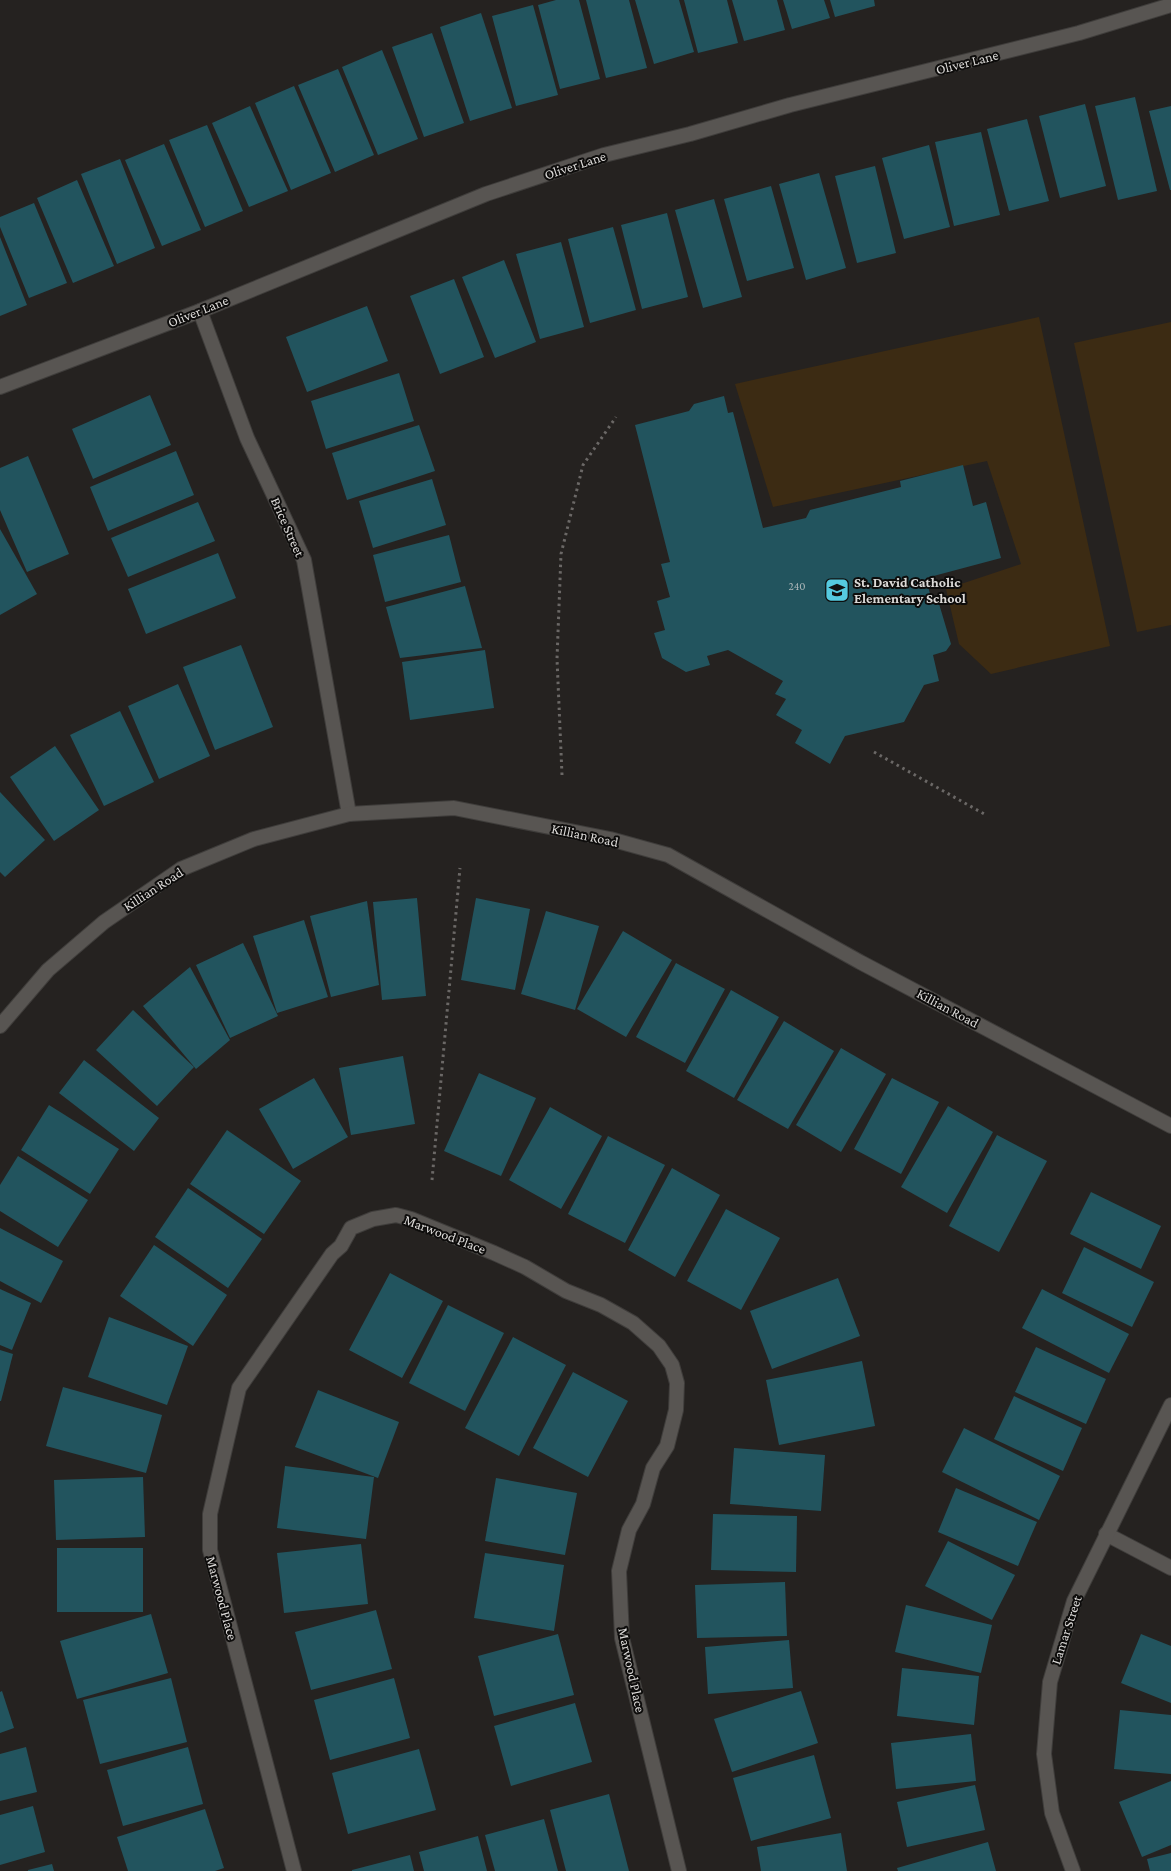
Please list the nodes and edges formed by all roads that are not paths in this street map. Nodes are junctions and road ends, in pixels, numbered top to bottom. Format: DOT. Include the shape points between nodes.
graph roads {
  1 [pos="1171,5"];
  2 [pos="200,310"];
  3 [pos="0,387"];
  4 [pos="349,814"];
  5 [pos="0,1026"];
  6 [pos="1171,1126"];
  7 [pos="1171,1405"];
  8 [pos="1106,1534"];
  9 [pos="1171,1568"];
  10 [pos="294,1871"];
  11 [pos="679,1871"];
  12 [pos="1073,1871"];
  1 -- 2 [label="street, Oliver Lane" via="1079,33 604,155 486,194"];
  2 -- 3 [label="street, Oliver Lane"];
  2 -- 4 [label="street, Brice Street" via="247,438 304,560"];
  4 -- 5 [label="street, Killian Road" via="254,839 181,869 104,922 48,970"];
  4 -- 6 [label="street, Killian Road" via="454,808 610,839 668,855 860,962"];
  7 -- 8 [label="street, Lamar Street"];
  8 -- 9 [label="street"];
  8 -- 12 [label="street, Lamar Street" via="1074,1601 1050,1682 1044,1754 1052,1813"];
  10 -- 11 [label="street, Marwood Place" via="210,1550 210,1514 239,1388 332,1254 341,1246 350,1228 396,1216 494,1253 566,1290 602,1304 633,1323 659,1346 672,1365 677,1383 676,1410 667,1446 652,1468 643,1504 629,1530 619,1571 622,1638"];
}
